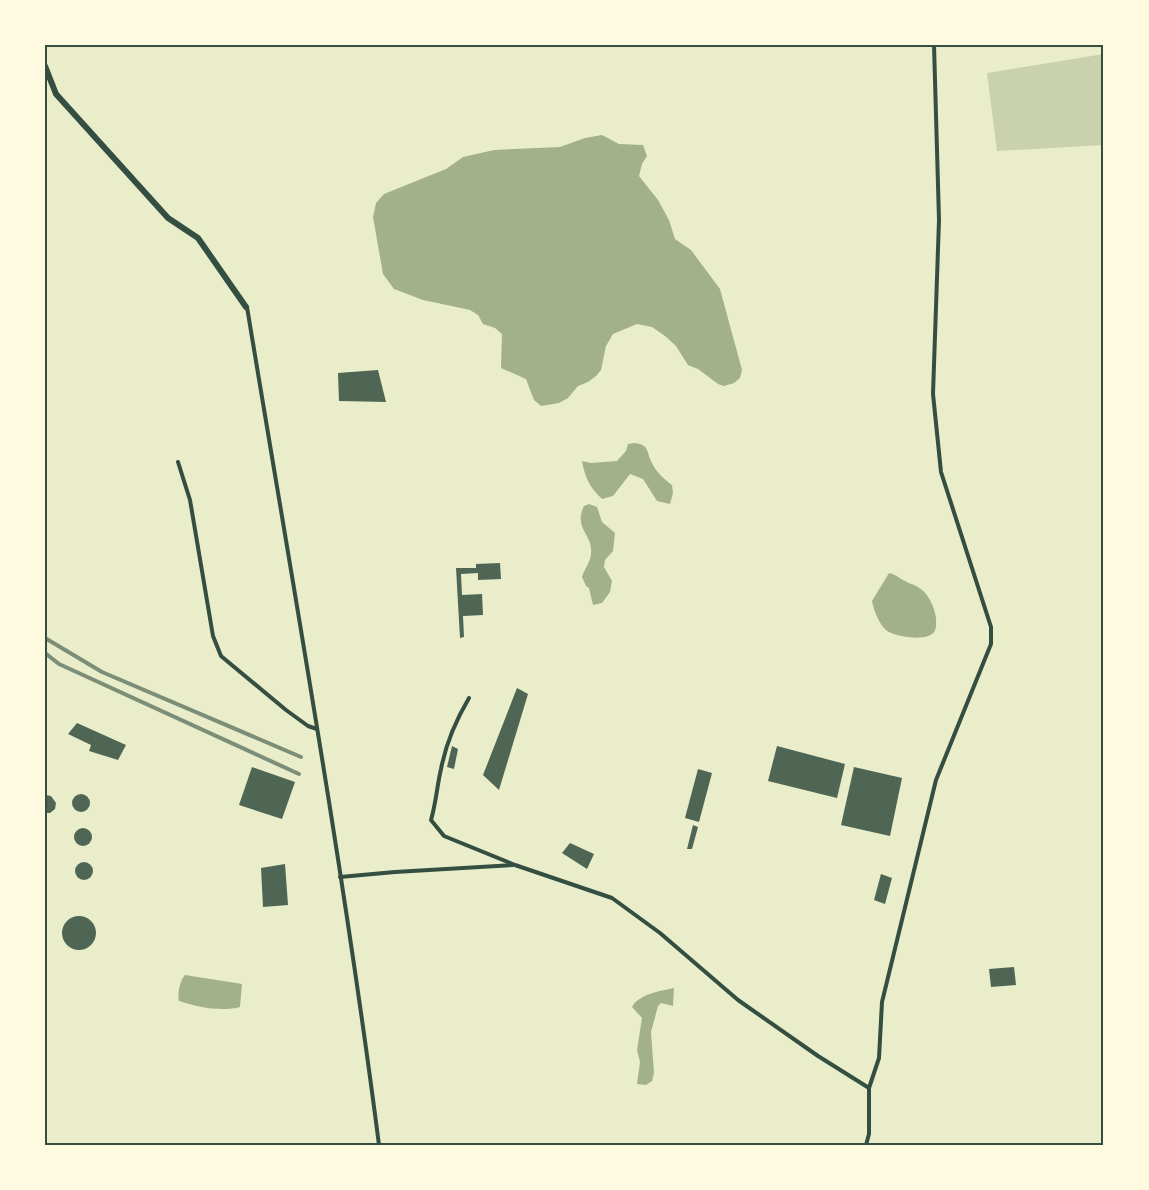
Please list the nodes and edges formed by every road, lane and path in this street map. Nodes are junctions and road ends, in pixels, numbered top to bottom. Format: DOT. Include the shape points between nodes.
graph roads {
  1 [pos="934,45"];
  2 [pos="45,66"];
  3 [pos="246,307"];
  4 [pos="178,462"];
  5 [pos="469,698"];
  6 [pos="317,729"];
  7 [pos="515,865"];
  8 [pos="340,878"];
  9 [pos="868,1088"];
  10 [pos="379,1145"];
  11 [pos="866,1145"];
  1 -- 9 [label="lane" via="939,220 933,394 941,472 991,627 991,644 936,780 882,1002 879,1058"];
  2 -- 3 [label="street" via="56,94 168,218 198,238"];
  3 -- 6 [label="lane"];
  4 -- 6 [label="lane" via="190,500 213,636 221,656 285,710"];
  5 -- 7 [label="lane" via="453,724 431,820 444,836"];
  6 -- 8 [label="lane"];
  7 -- 8 [label="lane"];
  7 -- 9 [label="lane" via="612,898 738,1000"];
  8 -- 10 [label="lane"];
  9 -- 11 [label="lane"];
}
